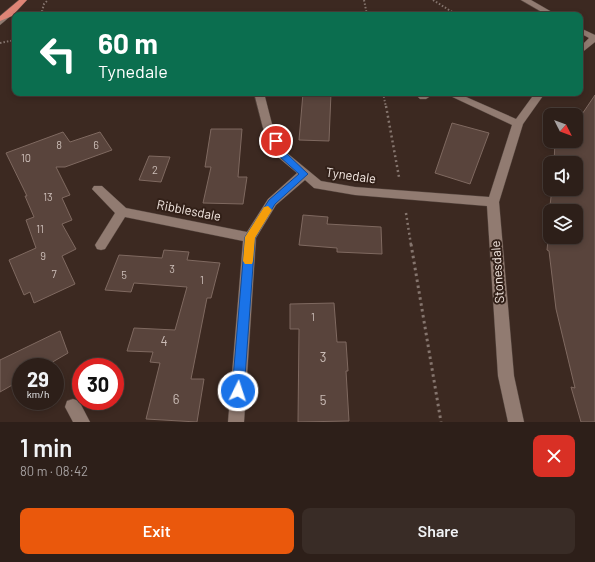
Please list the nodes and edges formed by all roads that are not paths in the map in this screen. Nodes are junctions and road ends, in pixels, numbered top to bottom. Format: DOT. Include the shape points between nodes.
graph roads {
  1 [pos="23,0"];
  2 [pos="525,0"];
  3 [pos="547,12"];
  4 [pos="9,14"];
  5 [pos="0,19"];
  6 [pos="0,23"];
  7 [pos="583,32"];
  8 [pos="583,49"];
  9 [pos="260,96"];
  10 [pos="456,96"];
  11 [pos="538,96"];
  12 [pos="518,124"];
  13 [pos="304,174"];
  14 [pos="98,189"];
  15 [pos="493,202"];
  16 [pos="122,212"];
  17 [pos="250,237"];
  18 [pos="101,245"];
  19 [pos="75,410"];
  20 [pos="82,422"];
  21 [pos="236,422"];
  22 [pos="516,422"];
  1 -- 4 [label="highway"];
  2 -- 3 [label="street"];
  4 -- 5 [label="highway"];
  4 -- 6 [label="street"];
  7 -- 8 [label="street" via="595,38"];
  9 -- 13 [label="street, Tynedale" via="268,128 283,155"];
  10 -- 12 [label="street"];
  11 -- 12 [label="street, Stonesdale"];
  12 -- 15 [label="street, Stonesdale"];
  13 -- 15 [label="street, Tynedale" via="318,185 355,191"];
  13 -- 17 [label="street" via="272,202"];
  14 -- 16 [label="street"];
  15 -- 22 [label="street, Stonesdale" via="506,376"];
  16 -- 17 [label="street, Ribblesdale"];
  16 -- 18 [label="street"];
  17 -- 21 [label="street"];
  19 -- 20 [label="street"];
}
